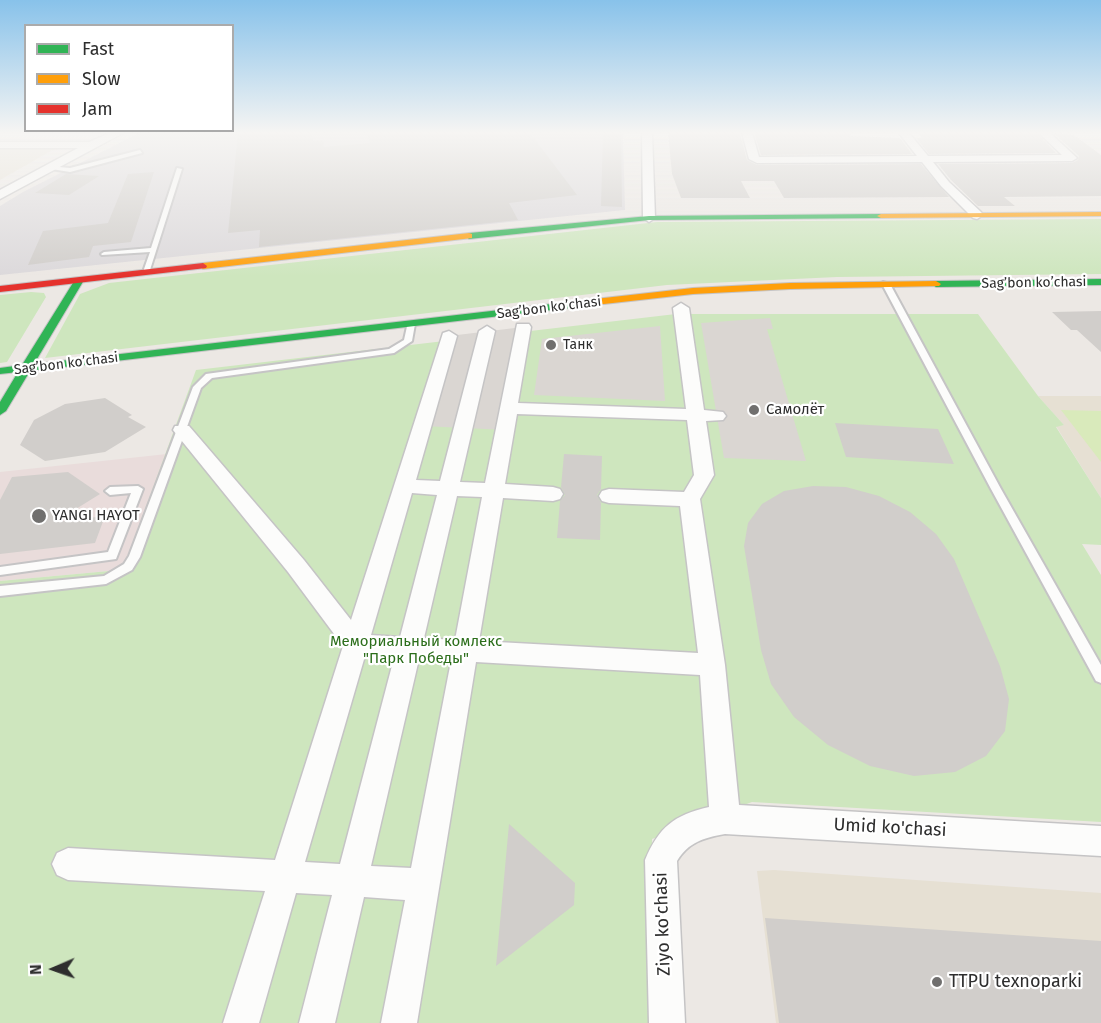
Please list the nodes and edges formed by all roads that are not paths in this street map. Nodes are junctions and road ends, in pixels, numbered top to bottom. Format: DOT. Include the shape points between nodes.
graph roads {
  1 [pos="25,181"];
  2 [pos="176,181"];
  3 [pos="648,181"];
  4 [pos="942,181"];
  5 [pos="0,195"];
  6 [pos="1101,214"];
  7 [pos="976,215"];
  8 [pos="649,218"];
  9 [pos="153,250"];
  10 [pos="104,254"];
  11 [pos="147,272"];
  12 [pos="74,281"];
  13 [pos="1101,282"];
  14 [pos="886,284"];
  15 [pos="0,289"];
  16 [pos="681,308"];
  17 [pos="411,324"];
  18 [pos="523,327"];
  19 [pos="487,331"];
  20 [pos="449,336"];
  21 [pos="26,369"];
  22 [pos="6,371"];
  23 [pos="0,388"];
  24 [pos="510,408"];
  25 [pos="0,411"];
  26 [pos="707,416"];
  27 [pos="182,430"];
  28 [pos="404,486"];
  29 [pos="448,489"];
  30 [pos="110,491"];
  31 [pos="495,491"];
  32 [pos="553,494"];
  33 [pos="609,496"];
  34 [pos="690,499"];
  35 [pos="0,571"];
  36 [pos="0,591"];
  37 [pos="356,645"];
  38 [pos="409,647"];
  39 [pos="467,651"];
  40 [pos="712,665"];
  41 [pos="1101,677"];
  42 [pos="725,819"];
  43 [pos="680,831"];
  44 [pos="1101,841"];
  45 [pos="68,864"];
  46 [pos="285,877"];
  47 [pos="352,881"];
  48 [pos="424,885"];
  49 [pos="241,1023"];
  50 [pos="317,1023"];
  51 [pos="399,1023"];
  52 [pos="667,1023"];
  1 -- 5 [label="street"];
  2 -- 9 [label="lane"];
  3 -- 8 [label="street"];
  4 -- 7 [label="street"];
  6 -- 7 [label="main road"];
  7 -- 8 [label="main road"];
  8 -- 11 [label="main road"];
  9 -- 10 [label="lane"];
  9 -- 11 [label="lane"];
  11 -- 12 [label="main road"];
  12 -- 15 [label="main road"];
  12 -- 21 [label="main road"];
  12 -- 22 [label="main road"];
  13 -- 14 [label="main road, Sag’bon ko’chasi"];
  14 -- 17 [label="main road, Sag’bon ko’chasi" via="693,291"];
  14 -- 41 [label="lane"];
  16 -- 26 [label="street"];
  17 -- 21 [label="main road, Sag’bon ko’chasi"];
  17 -- 27 [label="lane" via="408,341 391,351 209,376 197,387"];
  18 -- 24 [label="street"];
  19 -- 29 [label="street"];
  20 -- 28 [label="street"];
  21 -- 22 [label="main road, Sag’bon ko’chasi"];
  21 -- 25 [label="main road"];
  22 -- 23 [label="main road"];
  24 -- 26 [label="street"];
  24 -- 31 [label="street"];
  26 -- 34 [label="street" via="704,475"];
  27 -- 36 [label="lane" via="128,567 106,580"];
  27 -- 37 [label="street" via="296,566"];
  28 -- 29 [label="street"];
  28 -- 37 [label="street"];
  29 -- 31 [label="street"];
  29 -- 38 [label="street"];
  30 -- 35 [label="lane" via="138,489 112,556"];
  31 -- 32 [label="street"];
  31 -- 39 [label="street"];
  33 -- 34 [label="street"];
  34 -- 40 [label="street"];
  37 -- 38 [label="street"];
  37 -- 46 [label="street"];
  38 -- 39 [label="street"];
  38 -- 47 [label="street"];
  39 -- 40 [label="street"];
  39 -- 48 [label="street"];
  40 -- 42 [label="street"];
  42 -- 43 [label="street, Umid ko'chasi"];
  42 -- 44 [label="street, Umid ko'chasi"];
  43 -- 52 [label="street, Ziyo ko'chasi" via="667,845 661,860"];
  45 -- 46 [label="street"];
  46 -- 47 [label="street"];
  46 -- 49 [label="street"];
  47 -- 48 [label="street"];
  47 -- 50 [label="street"];
  48 -- 51 [label="street"];
}
